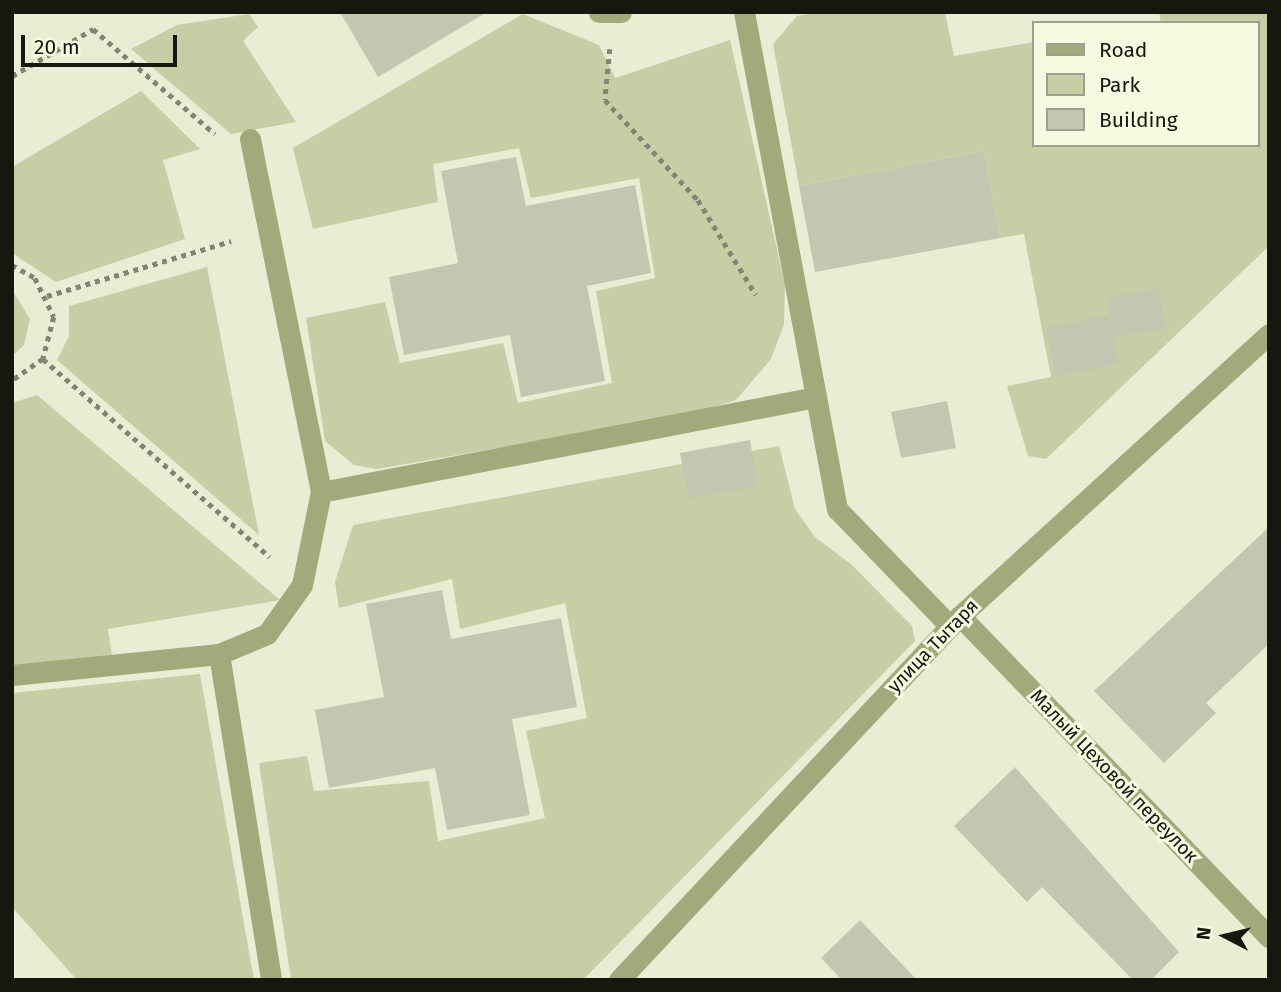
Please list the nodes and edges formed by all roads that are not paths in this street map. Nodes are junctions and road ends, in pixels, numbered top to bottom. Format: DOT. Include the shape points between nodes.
graph roads {
  1 [pos="744,12"];
  2 [pos="250,139"];
  3 [pos="1269,334"];
  4 [pos="816,397"];
  5 [pos="321,492"];
  6 [pos="955,621"];
  7 [pos="219,654"];
  8 [pos="12,675"];
  9 [pos="1269,937"];
  10 [pos="271,980"];
  11 [pos="620,980"];
  1 -- 4 [label="street, Малый Цеховой переулок"];
  2 -- 5 [label="street"];
  3 -- 6 [label="street, улица Тытаря"];
  4 -- 5 [label="street"];
  4 -- 6 [label="street, Малый Цеховой переулок" via="837,509"];
  5 -- 7 [label="street" via="302,585 267,634"];
  6 -- 9 [label="street, Малый Цеховой переулок"];
  6 -- 11 [label="street, улица Тытаря"];
  7 -- 8 [label="street"];
  7 -- 10 [label="street"];
}
